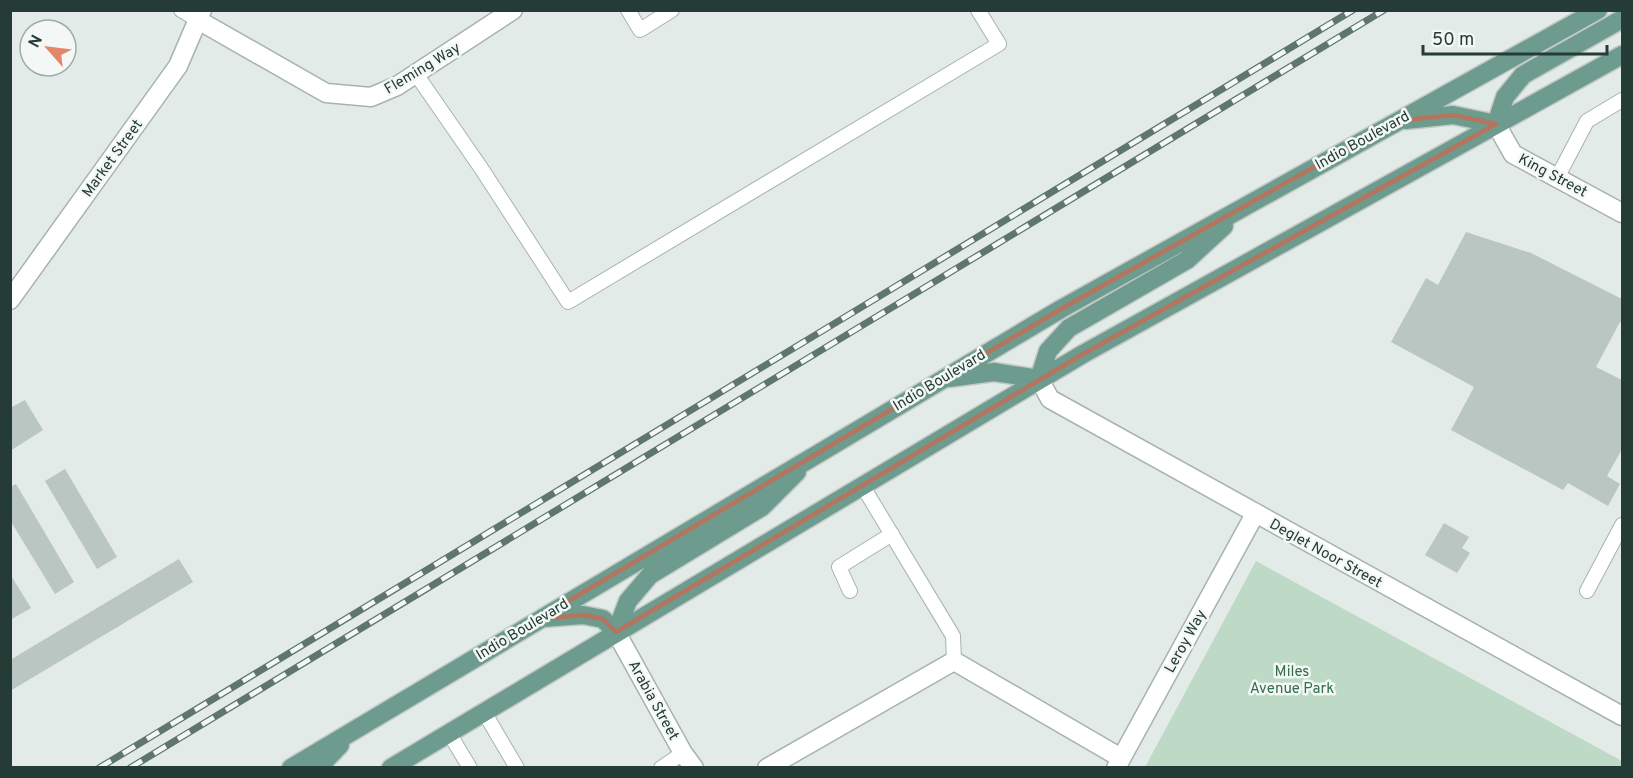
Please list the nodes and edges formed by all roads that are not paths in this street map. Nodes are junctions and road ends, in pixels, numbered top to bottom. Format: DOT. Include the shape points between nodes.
graph roads {
  1 [pos="181,10"];
  2 [pos="513,10"];
  3 [pos="628,10"];
  4 [pos="672,10"];
  5 [pos="978,10"];
  6 [pos="1598,10"];
  7 [pos="200,15"];
  8 [pos="1623,19"];
  9 [pos="1623,55"];
  10 [pos="416,74"];
  11 [pos="1623,100"];
  12 [pos="1396,121"];
  13 [pos="1496,124"];
  14 [pos="1557,178"];
  15 [pos="1247,204"];
  16 [pos="1623,213"];
  17 [pos="10,300"];
  18 [pos="942,379"];
  19 [pos="1039,379"];
  20 [pos="814,454"];
  21 [pos="862,485"];
  22 [pos="1255,514"];
  23 [pos="1623,525"];
  24 [pos="892,534"];
  25 [pos="850,591"];
  26 [pos="1587,591"];
  27 [pos="538,619"];
  28 [pos="616,632"];
  29 [pos="954,661"];
  30 [pos="484,712"];
  31 [pos="1623,716"];
  32 [pos="356,729"];
  33 [pos="449,733"];
  34 [pos="688,760"];
  35 [pos="1118,763"];
  36 [pos="291,768"];
  37 [pos="318,768"];
  38 [pos="391,768"];
  39 [pos="470,768"];
  40 [pos="517,768"];
  41 [pos="662,768"];
  42 [pos="767,768"];
  1 -- 7 [label="lane"];
  2 -- 10 [label="street, Fleming Way"];
  3 -- 4 [label="lane" via="640,30"];
  5 -- 10 [label="lane" via="999,44 568,302"];
  6 -- 12 [label="main road, Indio Boulevard"];
  7 -- 10 [label="street, Fleming Way" via="326,93 371,97"];
  7 -- 17 [label="street, Market Street" via="178,66"];
  8 -- 13 [label="main road" via="1523,75 1505,97"];
  9 -- 13 [label="main road"];
  11 -- 14 [label="lane" via="1587,121"];
  12 -- 13 [label="main road" via="1453,115"];
  12 -- 15 [label="main road, Indio Boulevard"];
  13 -- 14 [label="street, King Street" via="1513,154"];
  13 -- 19 [label="main road"];
  14 -- 16 [label="street, King Street"];
  15 -- 18 [label="main road, Indio Boulevard"];
  15 -- 19 [label="main road" via="1187,260 1069,328 1048,351"];
  18 -- 19 [label="main road" via="994,372"];
  18 -- 20 [label="main road, Indio Boulevard"];
  19 -- 21 [label="main road"];
  19 -- 22 [label="street, Deglet Noor Street" via="1050,399"];
  20 -- 27 [label="main road, Indio Boulevard"];
  20 -- 28 [label="main road" via="762,507 650,575 628,601"];
  21 -- 24 [label="lane"];
  21 -- 28 [label="main road"];
  22 -- 31 [label="street, Deglet Noor Street"];
  22 -- 35 [label="street, Leroy Way"];
  23 -- 26 [label="lane"];
  24 -- 25 [label="lane" via="839,567"];
  24 -- 29 [label="lane" via="953,636"];
  27 -- 28 [label="main road" via="583,615 603,619"];
  27 -- 32 [label="main road, Indio Boulevard"];
  28 -- 30 [label="main road"];
  28 -- 34 [label="street, Arabia Street"];
  29 -- 35 [label="street"];
  29 -- 42 [label="street"];
  30 -- 33 [label="main road"];
  30 -- 40 [label="lane"];
  32 -- 36 [label="main road, Indio Boulevard"];
  32 -- 37 [label="main road"];
  33 -- 38 [label="main road"];
  33 -- 39 [label="lane"];
  34 -- 41 [label="lane"];
}
